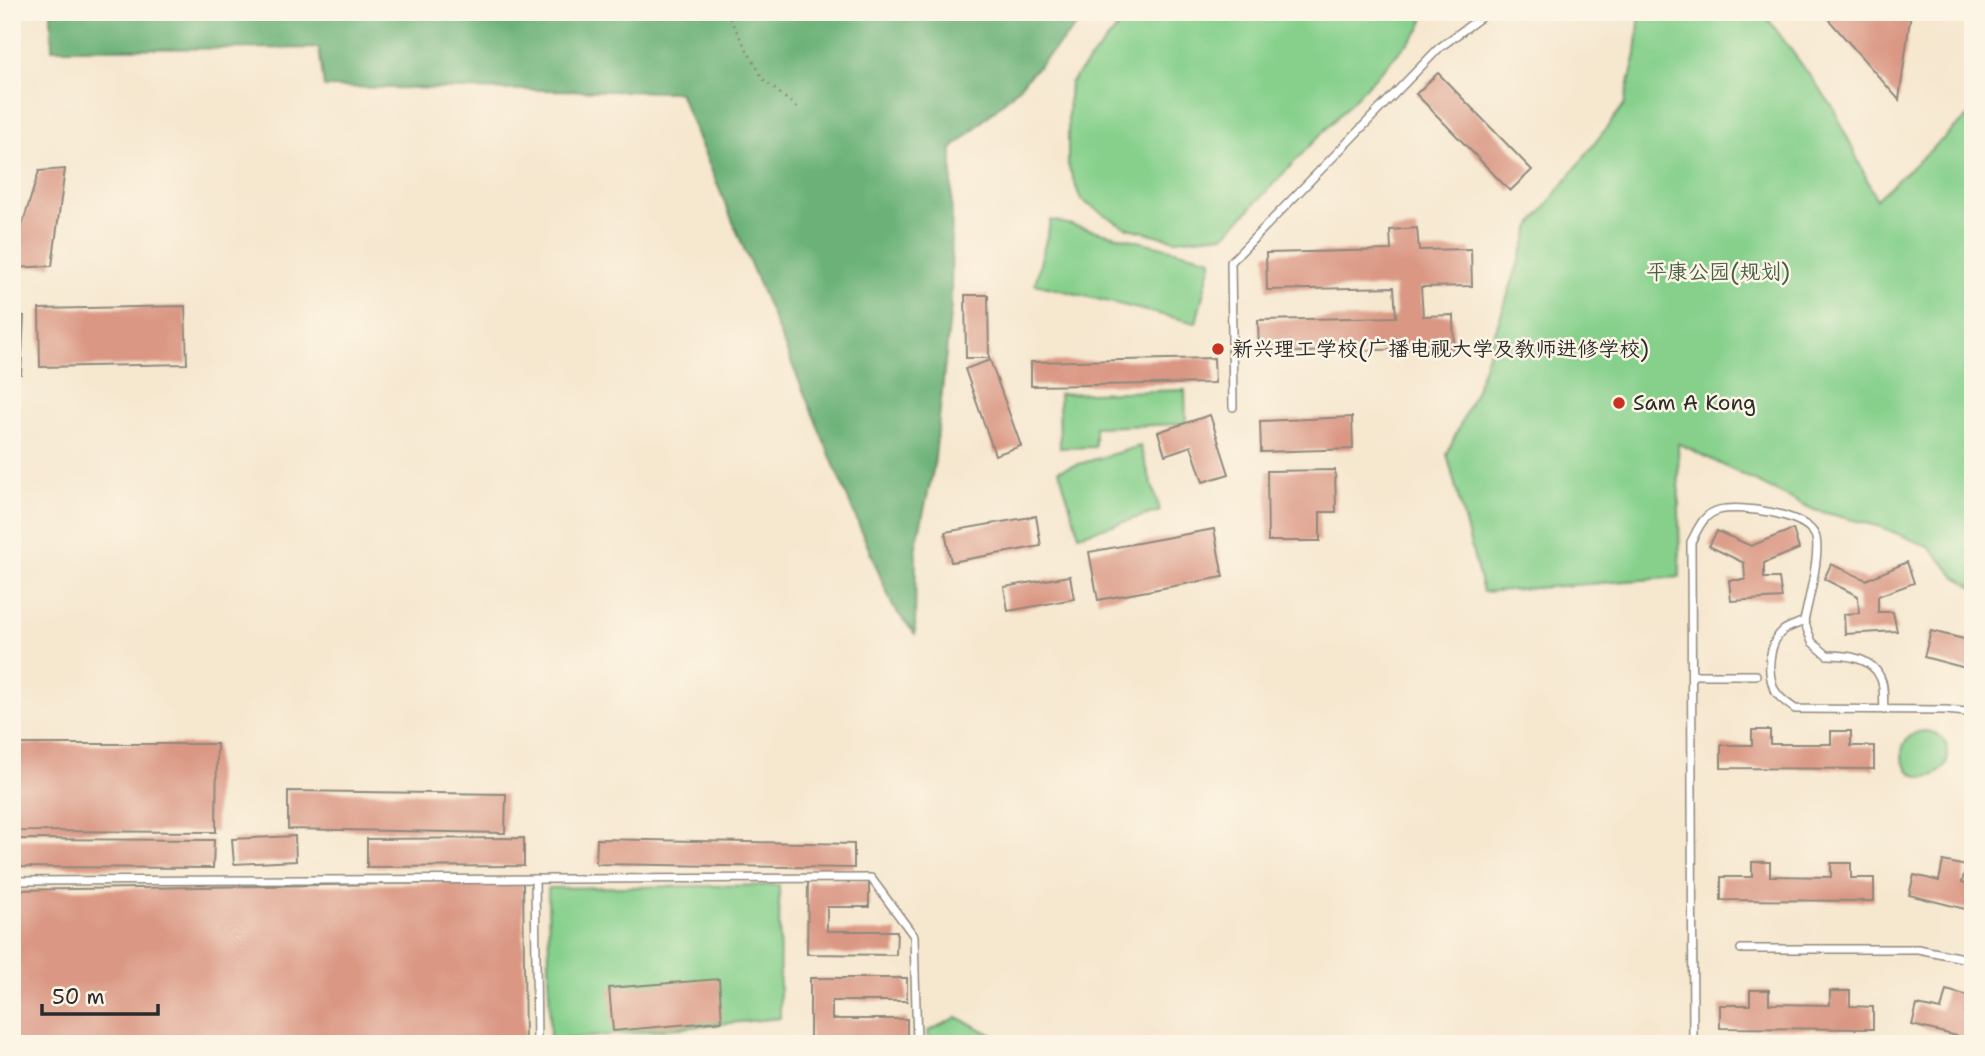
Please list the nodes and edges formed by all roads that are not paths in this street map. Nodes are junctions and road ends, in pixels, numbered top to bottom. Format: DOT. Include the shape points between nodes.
graph roads {
  1 [pos="1488,12"];
  2 [pos="1233,407"];
  3 [pos="1804,621"];
  4 [pos="1692,675"];
  5 [pos="1756,675"];
  6 [pos="1884,710"];
  7 [pos="1973,715"];
  8 [pos="535,879"];
  9 [pos="12,880"];
  10 [pos="1741,949"];
  11 [pos="1973,960"];
  12 [pos="537,1044"];
  13 [pos="917,1044"];
  14 [pos="1693,1044"];
  1 -- 2 [label="lane" via="1439,48 1231,262"];
  3 -- 4 [label="lane" via="1818,545 1814,533 1785,516 1718,510 1703,519 1692,542"];
  3 -- 6 [label="lane" via="1812,642 1827,655 1843,655 1871,665 1881,678"];
  3 -- 6 [label="lane" via="1783,631 1771,646 1773,686 1781,699 1795,709"];
  4 -- 5 [label="lane"];
  4 -- 14 [label="lane"];
  6 -- 7 [label="lane"];
  8 -- 9 [label="lane"];
  8 -- 12 [label="lane"];
  8 -- 13 [label="lane" via="871,878 914,936"];
  10 -- 11 [label="lane" via="1918,949"];
}
